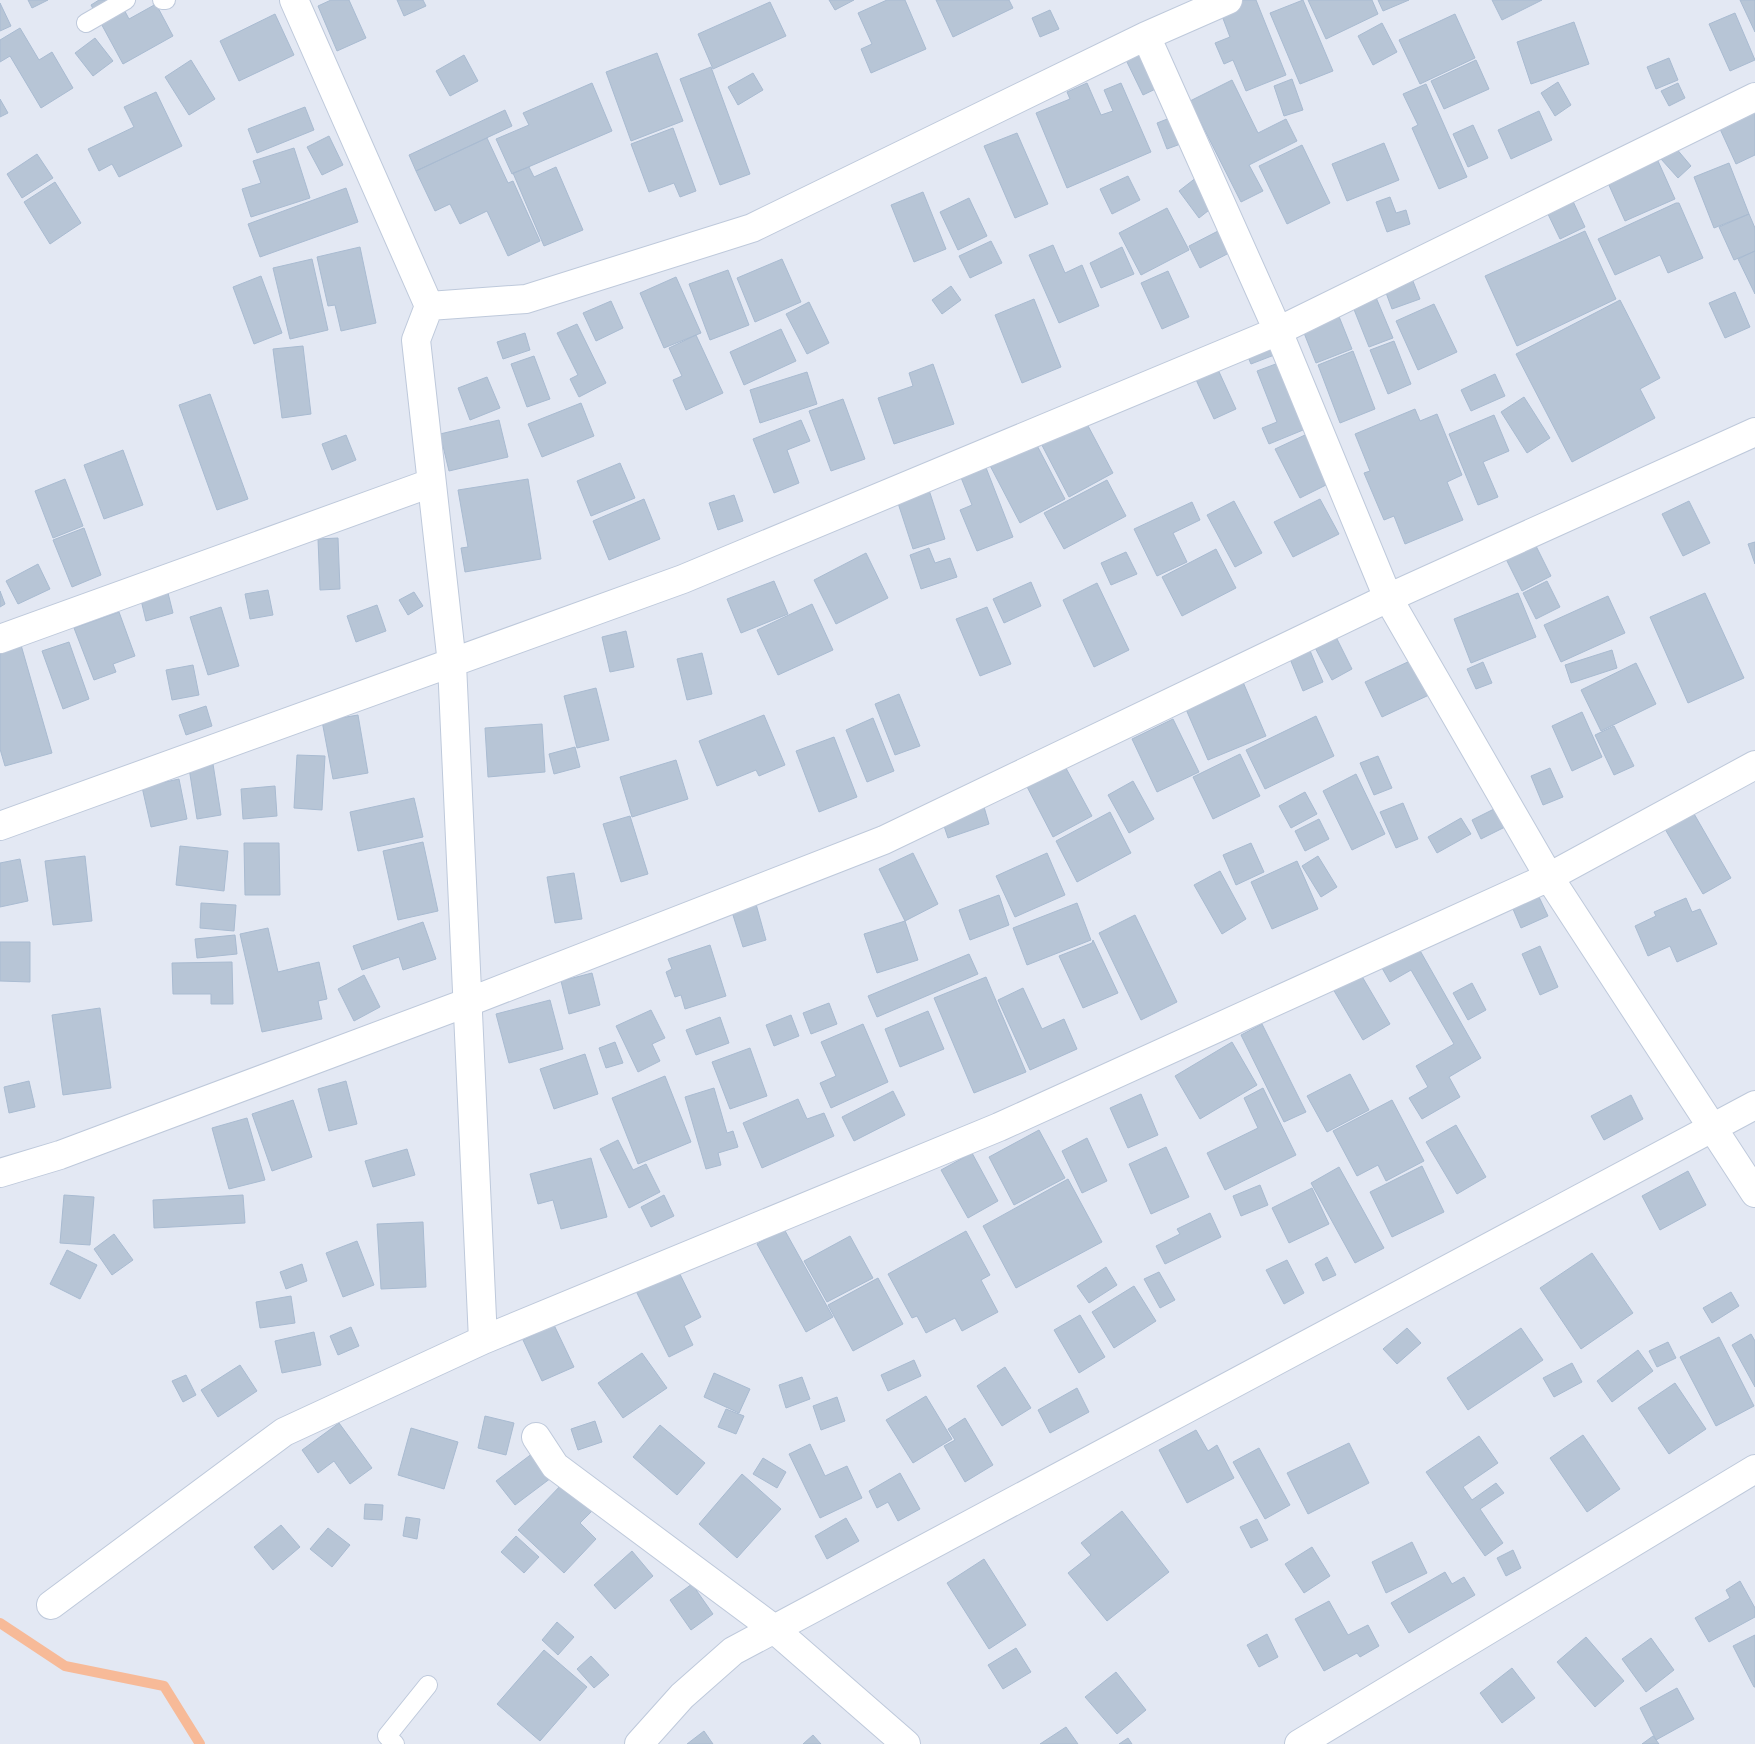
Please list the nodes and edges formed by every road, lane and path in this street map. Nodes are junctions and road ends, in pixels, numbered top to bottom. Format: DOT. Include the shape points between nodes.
graph roads {
  1 [pos="126,0"];
  2 [pos="294,0"];
  3 [pos="1228,0"];
  4 [pos="86,23"];
  5 [pos="1146,36"];
  6 [pos="1755,97"];
  7 [pos="429,306"];
  8 [pos="1278,330"];
  9 [pos="1755,432"];
  10 [pos="431,483"];
  11 [pos="1388,598"];
  12 [pos="0,639"];
  13 [pos="452,664"];
  14 [pos="1755,765"];
  15 [pos="0,826"];
  16 [pos="1549,877"];
  17 [pos="466,1002"];
  18 [pos="1755,1105"];
  19 [pos="1712,1128"];
  20 [pos="0,1173"];
  21 [pos="1755,1192"];
  22 [pos="483,1340"];
  23 [pos="536,1437"];
  24 [pos="1755,1470"];
  25 [pos="51,1605"];
  26 [pos="774,1629"];
  27 [pos="428,1685"];
  28 [pos="395,1744"];
  29 [pos="639,1744"];
  30 [pos="906,1744"];
  31 [pos="1299,1744"];
  1 -- 4 [label="lane"];
  2 -- 7 [label="street"];
  3 -- 5 [label="street"];
  5 -- 7 [label="street" via="752,228 526,299"];
  5 -- 8 [label="street"];
  6 -- 8 [label="street"];
  7 -- 10 [label="street" via="416,340"];
  8 -- 11 [label="street"];
  8 -- 13 [label="street" via="682,579"];
  9 -- 11 [label="street"];
  10 -- 12 [label="street"];
  10 -- 13 [label="street"];
  11 -- 16 [label="street"];
  11 -- 17 [label="street" via="884,840"];
  13 -- 15 [label="street"];
  13 -- 17 [label="street"];
  14 -- 16 [label="street"];
  16 -- 19 [label="street"];
  16 -- 22 [label="street" via="999,1127"];
  17 -- 20 [label="street" via="60,1155"];
  17 -- 22 [label="street"];
  18 -- 19 [label="street"];
  19 -- 21 [label="street"];
  19 -- 26 [label="street"];
  22 -- 25 [label="street" via="284,1432"];
  23 -- 26 [label="street" via="555,1466"];
  24 -- 31 [label="street"];
  26 -- 29 [label="street" via="733,1651 682,1696"];
  26 -- 30 [label="street"];
  27 -- 28 [label="lane" via="387,1736"];
}
